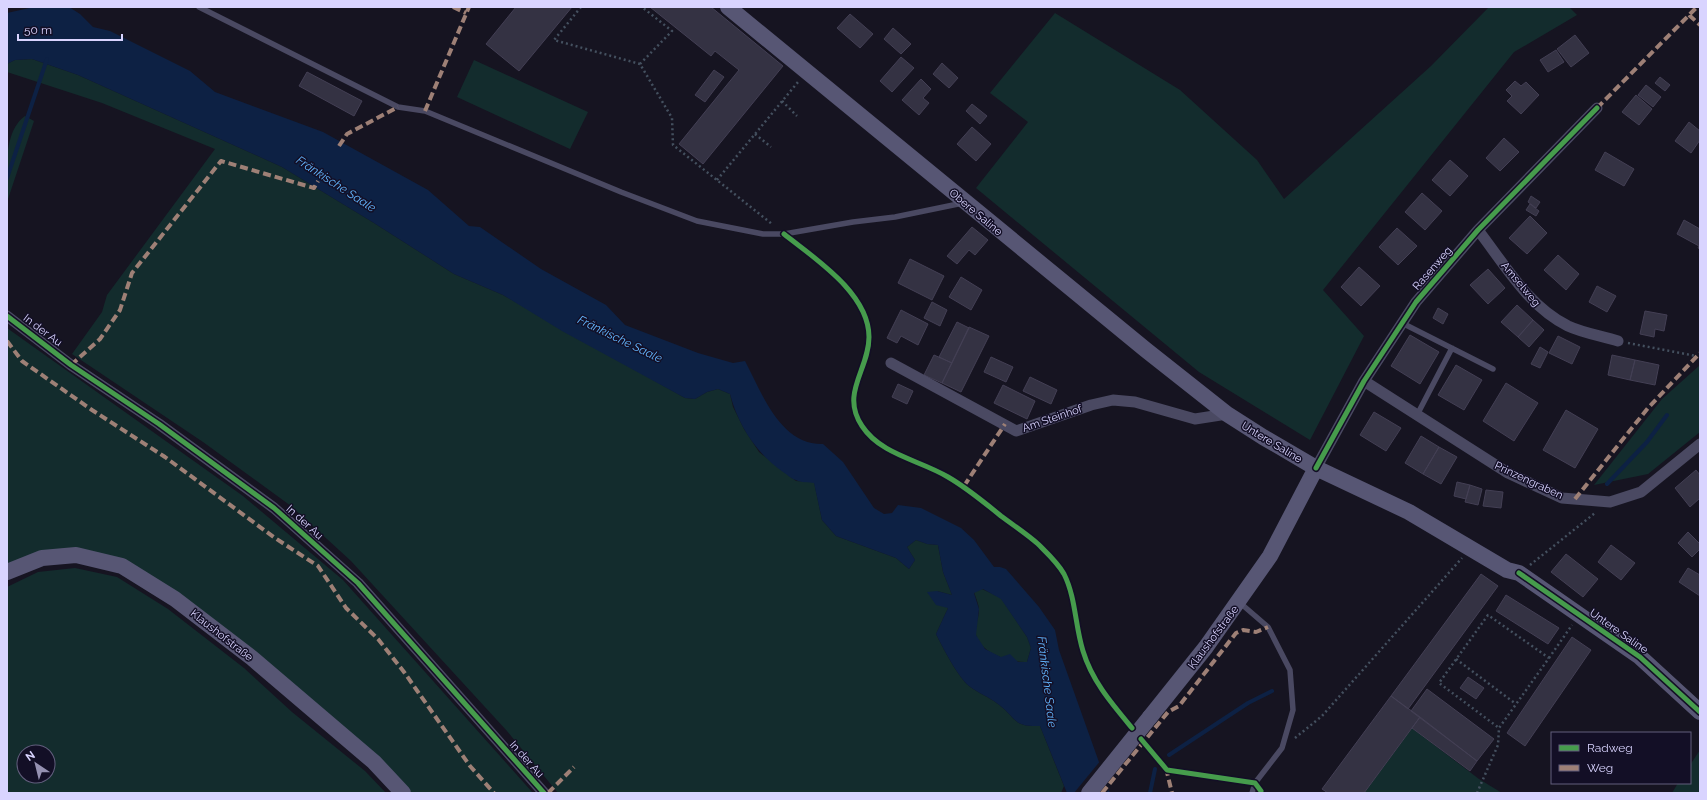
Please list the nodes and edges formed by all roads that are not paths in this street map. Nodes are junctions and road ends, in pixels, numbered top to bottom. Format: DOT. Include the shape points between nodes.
graph roads {
  1 [pos="199,7"];
  2 [pos="728,7"];
  3 [pos="1597,108"];
  4 [pos="965,203"];
  5 [pos="1478,230"];
  6 [pos="7,316"];
  7 [pos="1401,323"];
  8 [pos="1618,341"];
  9 [pos="1452,348"];
  10 [pos="891,363"];
  11 [pos="1493,369"];
  12 [pos="1364,381"];
  13 [pos="1227,414"];
  14 [pos="1417,415"];
  15 [pos="1700,444"];
  16 [pos="1316,468"];
  17 [pos="7,572"];
  18 [pos="1239,602"];
  19 [pos="1700,712"];
  20 [pos="403,793"];
  21 [pos="544,793"];
  22 [pos="1089,793"];
  23 [pos="1252,793"];
  1 -- 4 [label="lane" via="398,107 425,111 697,221 763,234 784,234"];
  2 -- 4 [label="main road, Obere Saline"];
  3 -- 5 [label="street, Rasenweg"];
  4 -- 13 [label="main road, Obere Saline"];
  5 -- 7 [label="street, Rasenweg"];
  5 -- 8 [label="street, Amselweg" via="1532,300 1548,315 1570,326"];
  6 -- 21 [label="street, In der Au" via="71,365 159,424 274,508 358,583"];
  7 -- 9 [label="lane"];
  7 -- 12 [label="street, Rasenweg"];
  9 -- 11 [label="lane"];
  9 -- 14 [label="lane"];
  10 -- 13 [label="street, Am Steinhof" via="1016,430 1113,400 1135,402 1195,419"];
  12 -- 14 [label="street, Prinzengraben"];
  12 -- 16 [label="street, Rasenweg"];
  13 -- 16 [label="main road, Untere Saline"];
  14 -- 15 [label="street, Prinzengraben" via="1508,473 1562,498 1610,502 1641,492"];
  16 -- 18 [label="main road, Klaushofstraße" via="1270,556"];
  16 -- 19 [label="main road, Untere Saline" via="1409,512 1507,570 1519,574 1640,657"];
  17 -- 20 [label="main road, Klaushofstraße" via="42,558 76,555 122,566 175,599 252,658 374,762"];
  18 -- 22 [label="main road, Klaushofstraße, bridge" via="1206,648"];
  18 -- 23 [label="lane" via="1268,627 1290,670 1293,710 1282,748 1255,783"];
}
